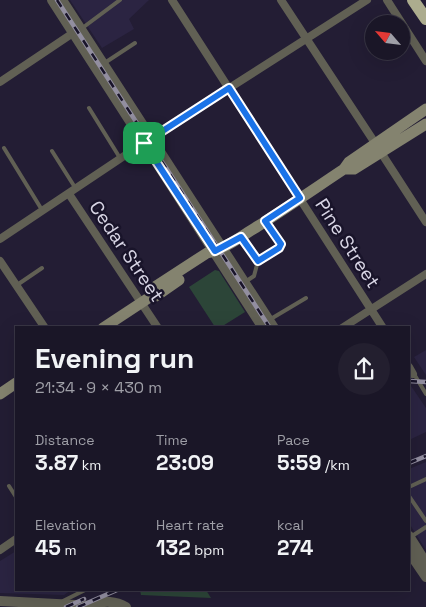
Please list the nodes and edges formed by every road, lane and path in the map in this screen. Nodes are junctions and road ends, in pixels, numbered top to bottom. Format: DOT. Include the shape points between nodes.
graph roads {
  1 [pos="52,0"];
  2 [pos="62,0"];
  3 [pos="120,0"];
  4 [pos="172,0"];
  5 [pos="281,0"];
  6 [pos="367,0"];
  7 [pos="387,0"];
  8 [pos="413,0"];
  9 [pos="426,19"];
  10 [pos="77,31"];
  11 [pos="307,39"];
  12 [pos="135,43"];
  13 [pos="426,60"];
  14 [pos="103,64"];
  15 [pos="0,82"];
  16 [pos="229,88"];
  17 [pos="89,108"];
  18 [pos="426,109"];
  19 [pos="426,124"];
  20 [pos="148,141"];
  21 [pos="378,147"];
  22 [pos="4,148"];
  23 [pos="52,151"];
  24 [pos="120,158"];
  25 [pos="72,191"];
  26 [pos="300,198"];
  27 [pos="42,211"];
  28 [pos="265,221"];
  29 [pos="426,222"];
  30 [pos="241,237"];
  31 [pos="0,239"];
  32 [pos="219,249"];
  33 [pos="0,260"];
  34 [pos="258,261"];
  35 [pos="42,268"];
  36 [pos="426,274"];
  37 [pos="245,282"];
  38 [pos="17,285"];
  39 [pos="306,298"];
  40 [pos="146,300"];
  41 [pos="371,309"];
  42 [pos="269,325"];
  43 [pos="44,326"];
  44 [pos="106,326"];
  45 [pos="157,326"];
  46 [pos="345,326"];
  47 [pos="382,326"];
  48 [pos="411,370"];
  49 [pos="15,384"];
  50 [pos="0,394"];
  51 [pos="426,394"];
  52 [pos="426,479"];
  53 [pos="9,486"];
  54 [pos="410,486"];
  55 [pos="15,495"];
  56 [pos="410,498"];
  57 [pos="426,522"];
  58 [pos="426,527"];
  59 [pos="410,535"];
  60 [pos="410,538"];
  61 [pos="15,540"];
  62 [pos="0,550"];
  63 [pos="410,553"];
  64 [pos="426,563"];
  65 [pos="426,577"];
  66 [pos="83,591"];
  67 [pos="0,601"];
  68 [pos="58,603"];
  69 [pos="26,605"];
  70 [pos="95,606"];
  71 [pos="125,607"];
  72 [pos="135,607"];
  1 -- 10 [label="street"];
  2 -- 10 [label="street"];
  3 -- 10 [label="lane"];
  4 -- 16 [label="street, Pine Street"];
  5 -- 11 [label="street"];
  6 -- 11 [label="street"];
  7 -- 13 [label="street"];
  8 -- 9 [label="highway"];
  10 -- 14 [label="street"];
  10 -- 15 [label="street"];
  10 -- 20 [label="street"];
  11 -- 16 [label="street"];
  11 -- 21 [label="street"];
  12 -- 14 [label="lane"];
  14 -- 20 [label="street"];
  16 -- 20 [label="street"];
  16 -- 26 [label="street, Pine Street"];
  17 -- 24 [label="lane"];
  18 -- 21 [label="main road"];
  19 -- 21 [label="main road"];
  20 -- 24 [label="street"];
  20 -- 32 [label="street"];
  21 -- 26 [label="main road" via="354,169 344,169"];
  21 -- 29 [label="street"];
  22 -- 27 [label="lane"];
  23 -- 25 [label="lane"];
  24 -- 25 [label="street"];
  25 -- 27 [label="street"];
  25 -- 40 [label="street, Cedar Street"];
  26 -- 28 [label="main road"];
  26 -- 41 [label="street, Pine Street"];
  27 -- 31 [label="street"];
  28 -- 30 [label="main road"];
  28 -- 34 [label="lane" via="281,244"];
  30 -- 32 [label="main road"];
  30 -- 34 [label="lane"];
  32 -- 37 [label="street"];
  32 -- 40 [label="main road"];
  32 -- 42 [label="street"];
  33 -- 38 [label="street"];
  34 -- 37 [label="lane" via="254,276"];
  35 -- 38 [label="lane"];
  36 -- 41 [label="street"];
  37 -- 42 [label="street"];
  38 -- 43 [label="street"];
  39 -- 42 [label="lane"];
  40 -- 44 [label="main road"];
  40 -- 45 [label="street, Cedar Street"];
  41 -- 46 [label="street"];
  41 -- 47 [label="street, Pine Street"];
  48 -- 51 [label="lane"];
  49 -- 50 [label="main road"];
  52 -- 54 [label="lane"];
  53 -- 55 [label="lane"];
  56 -- 57 [label="lane"];
  58 -- 59 [label="lane"];
  60 -- 64 [label="street"];
  61 -- 62 [label="street"];
  63 -- 65 [label="street"];
  66 -- 68 [label="lane"];
  67 -- 69 [label="street"];
  68 -- 69 [label="street"];
  68 -- 70 [label="street"];
  70 -- 71 [label="street" via="98,602 117,602"];
  71 -- 72 [label="street"];
}
